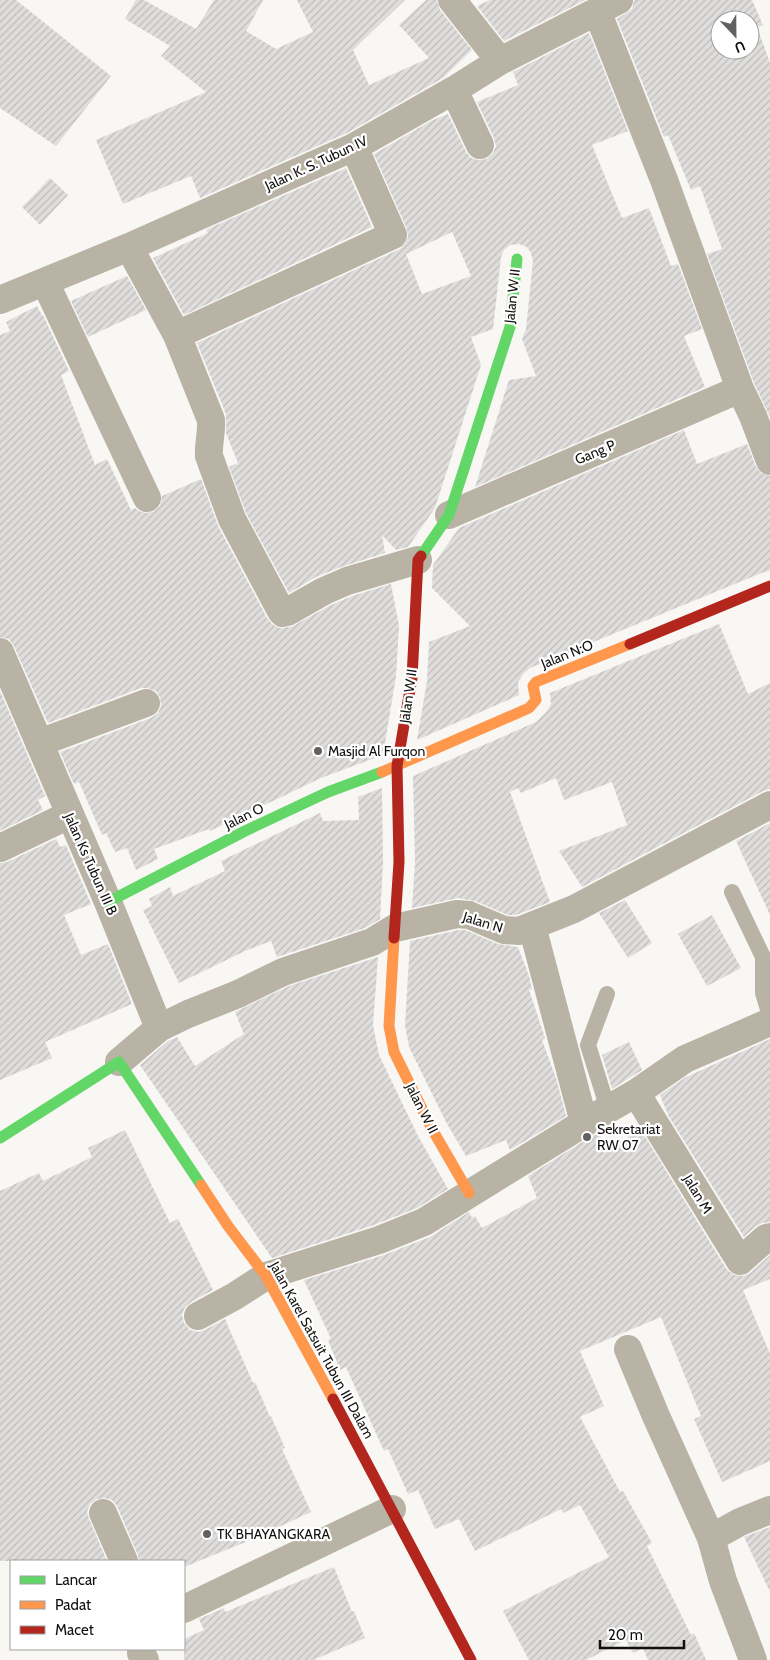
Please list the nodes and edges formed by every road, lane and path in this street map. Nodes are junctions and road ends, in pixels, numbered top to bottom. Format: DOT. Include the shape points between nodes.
graph roads {
  1 [pos="452,0"];
  2 [pos="608,5"];
  3 [pos="500,61"];
  4 [pos="454,90"];
  5 [pos="480,145"];
  6 [pos="354,147"];
  7 [pos="129,247"];
  8 [pos="516,259"];
  9 [pos="45,282"];
  10 [pos="0,300"];
  11 [pos="177,335"];
  12 [pos="740,389"];
  13 [pos="762,413"];
  14 [pos="770,461"];
  15 [pos="147,498"];
  16 [pos="449,515"];
  17 [pos="418,560"];
  18 [pos="770,586"];
  19 [pos="0,652"];
  20 [pos="146,703"];
  21 [pos="39,743"];
  22 [pos="397,766"];
  23 [pos="770,805"];
  24 [pos="70,815"];
  25 [pos="0,848"];
  26 [pos="732,892"];
  27 [pos="108,902"];
  28 [pos="532,926"];
  29 [pos="395,928"];
  30 [pos="607,994"];
  31 [pos="770,1016"];
  32 [pos="770,1022"];
  33 [pos="159,1028"];
  34 [pos="119,1062"];
  35 [pos="636,1094"];
  36 [pos="608,1109"];
  37 [pos="584,1123"];
  38 [pos="0,1138"];
  39 [pos="469,1193"];
  40 [pos="770,1237"];
  41 [pos="266,1276"];
  42 [pos="198,1316"];
  43 [pos="628,1349"];
  44 [pos="392,1509"];
  45 [pos="770,1510"];
  46 [pos="103,1512"];
  47 [pos="712,1538"];
  48 [pos="124,1560"];
  49 [pos="185,1609"];
  50 [pos="471,1660"];
  51 [pos="752,1660"];
  1 -- 3 [label="street"];
  2 -- 3 [label="street, Jalan K. S. Tubun IV"];
  2 -- 12 [label="street" via="664,180"];
  3 -- 4 [label="street, Jalan K. S. Tubun IV"];
  4 -- 5 [label="street"];
  4 -- 6 [label="street, Jalan K. S. Tubun IV"];
  6 -- 7 [label="street, Jalan K. S. Tubun IV"];
  6 -- 11 [label="street" via="393,235"];
  7 -- 9 [label="street, Jalan K. S. Tubun IV"];
  7 -- 11 [label="street"];
  8 -- 16 [label="street, Jalan W II" via="510,327"];
  9 -- 10 [label="street, Jalan K. S. Tubun IV"];
  9 -- 15 [label="street"];
  11 -- 17 [label="street" via="211,420 209,456 232,519 283,613 324,590"];
  12 -- 13 [label="street"];
  12 -- 16 [label="street, Gang P"];
  13 -- 14 [label="street"];
  16 -- 17 [label="street, Jalan W II"];
  17 -- 22 [label="street, Jalan W II" via="412,678"];
  18 -- 22 [label="street, Jalan N:O" via="536,682 533,686 536,700 529,708"];
  19 -- 21 [label="street, Jalan Ks Tubun III B"];
  20 -- 21 [label="street"];
  21 -- 24 [label="street, Jalan Ks Tubun III B"];
  22 -- 27 [label="street, Jalan O" via="328,792 270,819"];
  22 -- 29 [label="street, Jalan W II" via="399,862"];
  23 -- 28 [label="street, Jalan N" via="574,908"];
  24 -- 25 [label="street"];
  24 -- 27 [label="street, Jalan Ks Tubun III B"];
  26 -- 31 [label="lane" via="763,957 763,993"];
  27 -- 33 [label="street, Jalan Ks Tubun III B"];
  28 -- 29 [label="street, Jalan N" via="519,931 504,930 469,915 457,914"];
  28 -- 37 [label="street"];
  29 -- 33 [label="street, Jalan N" via="372,942 283,972"];
  29 -- 39 [label="street, Jalan W II" via="389,1026 391,1042 432,1128"];
  30 -- 36 [label="lane" via="588,1045"];
  32 -- 35 [label="street" via="685,1059"];
  33 -- 34 [label="street"];
  34 -- 38 [label="street"];
  34 -- 41 [label="street, Jalan Karel Satsuit Tubun III Dalam" via="228,1226"];
  35 -- 36 [label="street"];
  35 -- 40 [label="street, Jalan M" via="740,1261"];
  36 -- 37 [label="street"];
  37 -- 39 [label="street"];
  39 -- 41 [label="street" via="406,1230"];
  41 -- 42 [label="street"];
  41 -- 44 [label="street, Jalan Karel Satsuit Tubun III Dalam"];
  43 -- 47 [label="street"];
  44 -- 49 [label="street"];
  44 -- 50 [label="street, Jalan Karel Satsuit Tubun III Dalam"];
  45 -- 47 [label="street"];
  46 -- 48 [label="street"];
  47 -- 51 [label="street" via="723,1581"];
}
